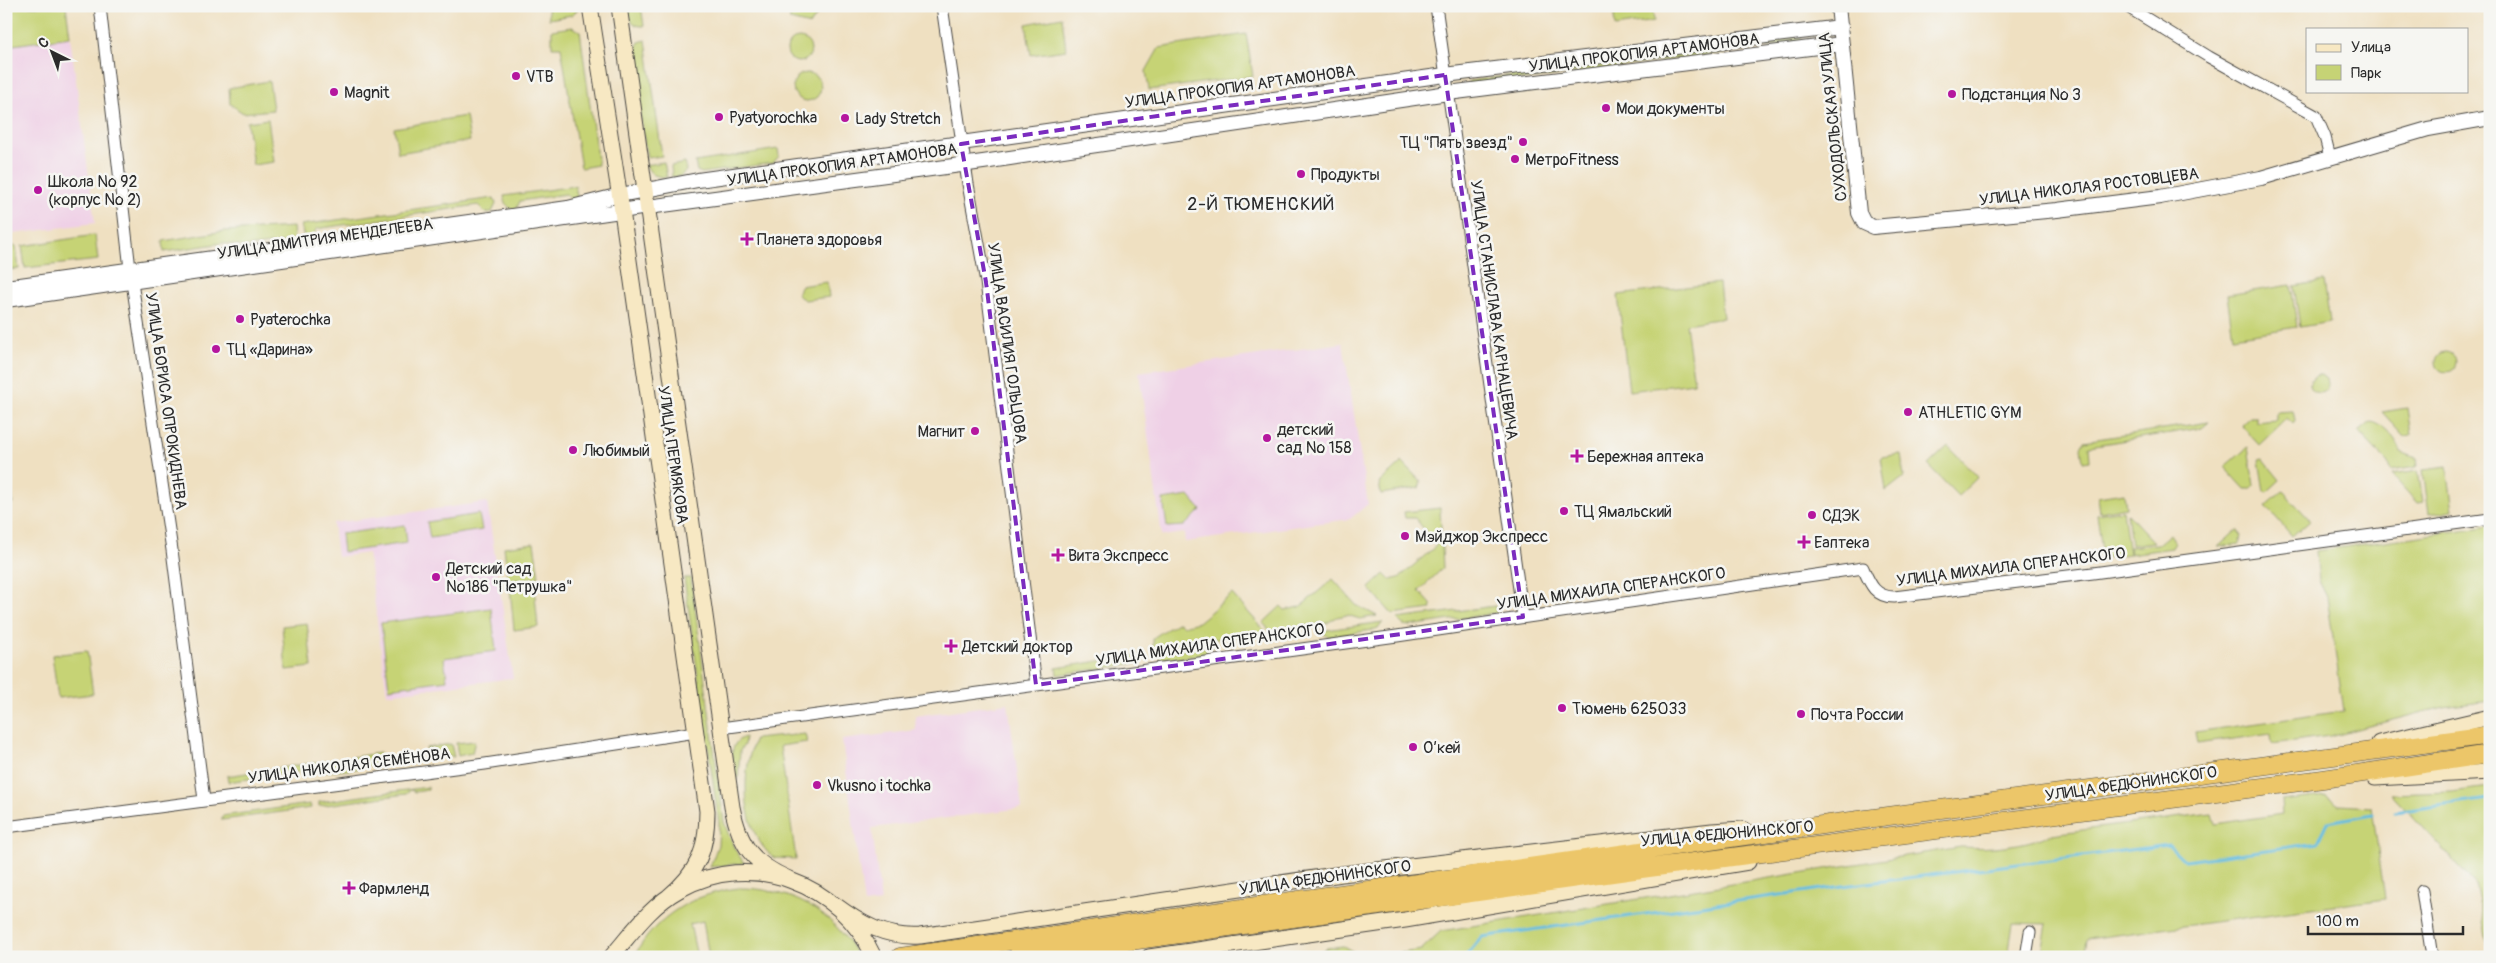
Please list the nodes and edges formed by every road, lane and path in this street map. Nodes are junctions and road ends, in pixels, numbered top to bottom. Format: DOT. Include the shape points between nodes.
graph roads {
  1 [pos="100,6"];
  2 [pos="590,6"];
  3 [pos="619,6"];
  4 [pos="942,6"];
  5 [pos="1436,6"];
  6 [pos="1838,6"];
  7 [pos="2126,6"];
  8 [pos="1841,27"];
  9 [pos="1842,44"];
  10 [pos="1445,75"];
  11 [pos="1448,93"];
  12 [pos="2490,118"];
  13 [pos="962,144"];
  14 [pos="2330,157"];
  15 [pos="965,165"];
  16 [pos="645,191"];
  17 [pos="620,195"];
  18 [pos="648,207"];
  19 [pos="622,211"];
  20 [pos="1864,223"];
  21 [pos="130,269"];
  22 [pos="133,284"];
  23 [pos="6,286"];
  24 [pos="6,300"];
  25 [pos="2490,519"];
  26 [pos="1523,617"];
  27 [pos="1036,685"];
  28 [pos="2490,718"];
  29 [pos="721,728"];
  30 [pos="696,732"];
  31 [pos="2490,735"];
  32 [pos="2490,754"];
  33 [pos="2319,758"];
  34 [pos="2490,772"];
  35 [pos="2324,779"];
  36 [pos="204,800"];
  37 [pos="1824,825"];
  38 [pos="6,827"];
  39 [pos="1830,845"];
  40 [pos="789,879"];
  41 [pos="2422,891"];
  42 [pos="668,897"];
  43 [pos="834,904"];
  44 [pos="1185,924"];
  45 [pos="634,931"];
  46 [pos="2030,932"];
  47 [pos="611,957"];
  48 [pos="619,957"];
  49 [pos="874,957"];
  50 [pos="900,957"];
  51 [pos="1017,957"];
  52 [pos="1149,957"];
  53 [pos="2026,957"];
  54 [pos="2432,957"];
  1 -- 21 [label="street, УЛИЦА БОРИСА ОПРОКИДНЕВА"];
  2 -- 17 [label="main road, УЛИЦА ПЕРМЯКОВА"];
  3 -- 16 [label="main road, УЛИЦА ПЕРМЯКОВА"];
  4 -- 13 [label="street, УЛИЦА ВАСИЛИЯ ГОЛЬЦОВА"];
  5 -- 10 [label="street, УЛИЦА СТАНИСЛАВА КАРНАЦЕВИЧА"];
  6 -- 8 [label="street, СУХОДОЛЬСКАЯ УЛИЦА"];
  7 -- 14 [label="street" via="2209,57 2316,116"];
  8 -- 9 [label="street, СУХОДОЛЬСКАЯ УЛИЦА"];
  8 -- 10 [label="street, УЛИЦА ПРОКОПИЯ АРТАМОНОВА"];
  9 -- 11 [label="street, УЛИЦА ПРОКОПИЯ АРТАМОНОВА"];
  9 -- 20 [label="street, СУХОДОЛЬСКАЯ УЛИЦА" via="1859,212"];
  10 -- 11 [label="street, УЛИЦА СТАНИСЛАВА КАРНАЦЕВИЧА"];
  10 -- 13 [label="street, УЛИЦА ПРОКОПИЯ АРТАМОНОВА"];
  11 -- 15 [label="street, УЛИЦА ПРОКОПИЯ АРТАМОНОВА"];
  11 -- 26 [label="street, УЛИЦА СТАНИСЛАВА КАРНАЦЕВИЧА"];
  12 -- 14 [label="street, УЛИЦА НИКОЛАЯ РОСТОВЦЕВА" via="2428,128"];
  13 -- 15 [label="street, УЛИЦА ВАСИЛИЯ ГОЛЬЦОВА"];
  13 -- 16 [label="street, УЛИЦА ПРОКОПИЯ АРТАМОНОВА" via="698,180"];
  14 -- 20 [label="street, УЛИЦА НИКОЛАЯ РОСТОВЦЕВА" via="2261,178 2160,197 1889,227 1873,227"];
  15 -- 18 [label="street, УЛИЦА ПРОКОПИЯ АРТАМОНОВА"];
  15 -- 27 [label="street, УЛИЦА ВАСИЛИЯ ГОЛЬЦОВА" via="986,282"];
  16 -- 17 [label="street, УЛИЦА ДМИТРИЯ МЕНДЕЛЕЕВА"];
  16 -- 18 [label="main road, УЛИЦА ПЕРМЯКОВА"];
  17 -- 19 [label="main road, УЛИЦА ПЕРМЯКОВА"];
  17 -- 21 [label="street, УЛИЦА ДМИТРИЯ МЕНДЕЛЕЕВА" via="568,208"];
  18 -- 19 [label="street, УЛИЦА ДМИТРИЯ МЕНДЕЛЕЕВА"];
  18 -- 29 [label="main road, УЛИЦА ПЕРМЯКОВА"];
  19 -- 22 [label="street, УЛИЦА ДМИТРИЯ МЕНДЕЛЕЕВА"];
  19 -- 30 [label="main road, УЛИЦА ПЕРМЯКОВА"];
  21 -- 22 [label="street, УЛИЦА БОРИСА ОПРОКИДНЕВА"];
  21 -- 23 [label="street, УЛИЦА ДМИТРИЯ МЕНДЕЛЕЕВА"];
  22 -- 24 [label="street, УЛИЦА ДМИТРИЯ МЕНДЕЛЕЕВА"];
  22 -- 36 [label="street, УЛИЦА БОРИСА ОПРОКИДНЕВА"];
  25 -- 26 [label="street, УЛИЦА МИХАИЛА СПЕРАНСКОГО" via="1894,597 1884,597 1874,590 1863,568"];
  26 -- 27 [label="street, УЛИЦА МИХАИЛА СПЕРАНСКОГО"];
  27 -- 29 [label="street, УЛИЦА МИХАИЛА СПЕРАНСКОГО"];
  28 -- 33 [label="main road, УЛИЦА ФЕДЮНИНСКОГО"];
  29 -- 40 [label="main road, УЛИЦА ПЕРМЯКОВА" via="738,834 757,861"];
  30 -- 36 [label="street, УЛИЦА НИКОЛАЯ СЕМЁНОВА" via="485,764"];
  30 -- 42 [label="main road, УЛИЦА ПЕРМЯКОВА" via="707,811 706,838 694,869"];
  31 -- 33 [label="highway, УЛИЦА ФЕДЮНИНСКОГО"];
  32 -- 35 [label="highway, УЛИЦА ФЕДЮНИНСКОГО"];
  33 -- 37 [label="highway, УЛИЦА ФЕДЮНИНСКОГО"];
  34 -- 35 [label="main road, УЛИЦА ФЕДЮНИНСКОГО"];
  35 -- 39 [label="highway, УЛИЦА ФЕДЮНИНСКОГО"];
  36 -- 38 [label="street, УЛИЦА НИКОЛАЯ СЕМЁНОВА"];
  37 -- 43 [label="main road, УЛИЦА ФЕДЮНИНСКОГО" via="1712,831 1399,866 920,936 900,936 877,930"];
  37 -- 44 [label="highway, УЛИЦА ФЕДЮНИНСКОГО"];
  39 -- 44 [label="highway, УЛИЦА ФЕДЮНИНСКОГО"];
  39 -- 52 [label="main road, УЛИЦА ФЕДЮНИНСКОГО" via="1718,868 1405,920"];
  40 -- 42 [label="main road" via="764,874 727,874 702,880"];
  40 -- 43 [label="main road"];
  41 -- 54 [label="street"];
  42 -- 45 [label="main road" via="649,912"];
  43 -- 49 [label="main road" via="859,930"];
  44 -- 50 [label="highway"];
  44 -- 51 [label="highway"];
  45 -- 47 [label="main road"];
  45 -- 48 [label="main road"];
  46 -- 53 [label="street"];
}
